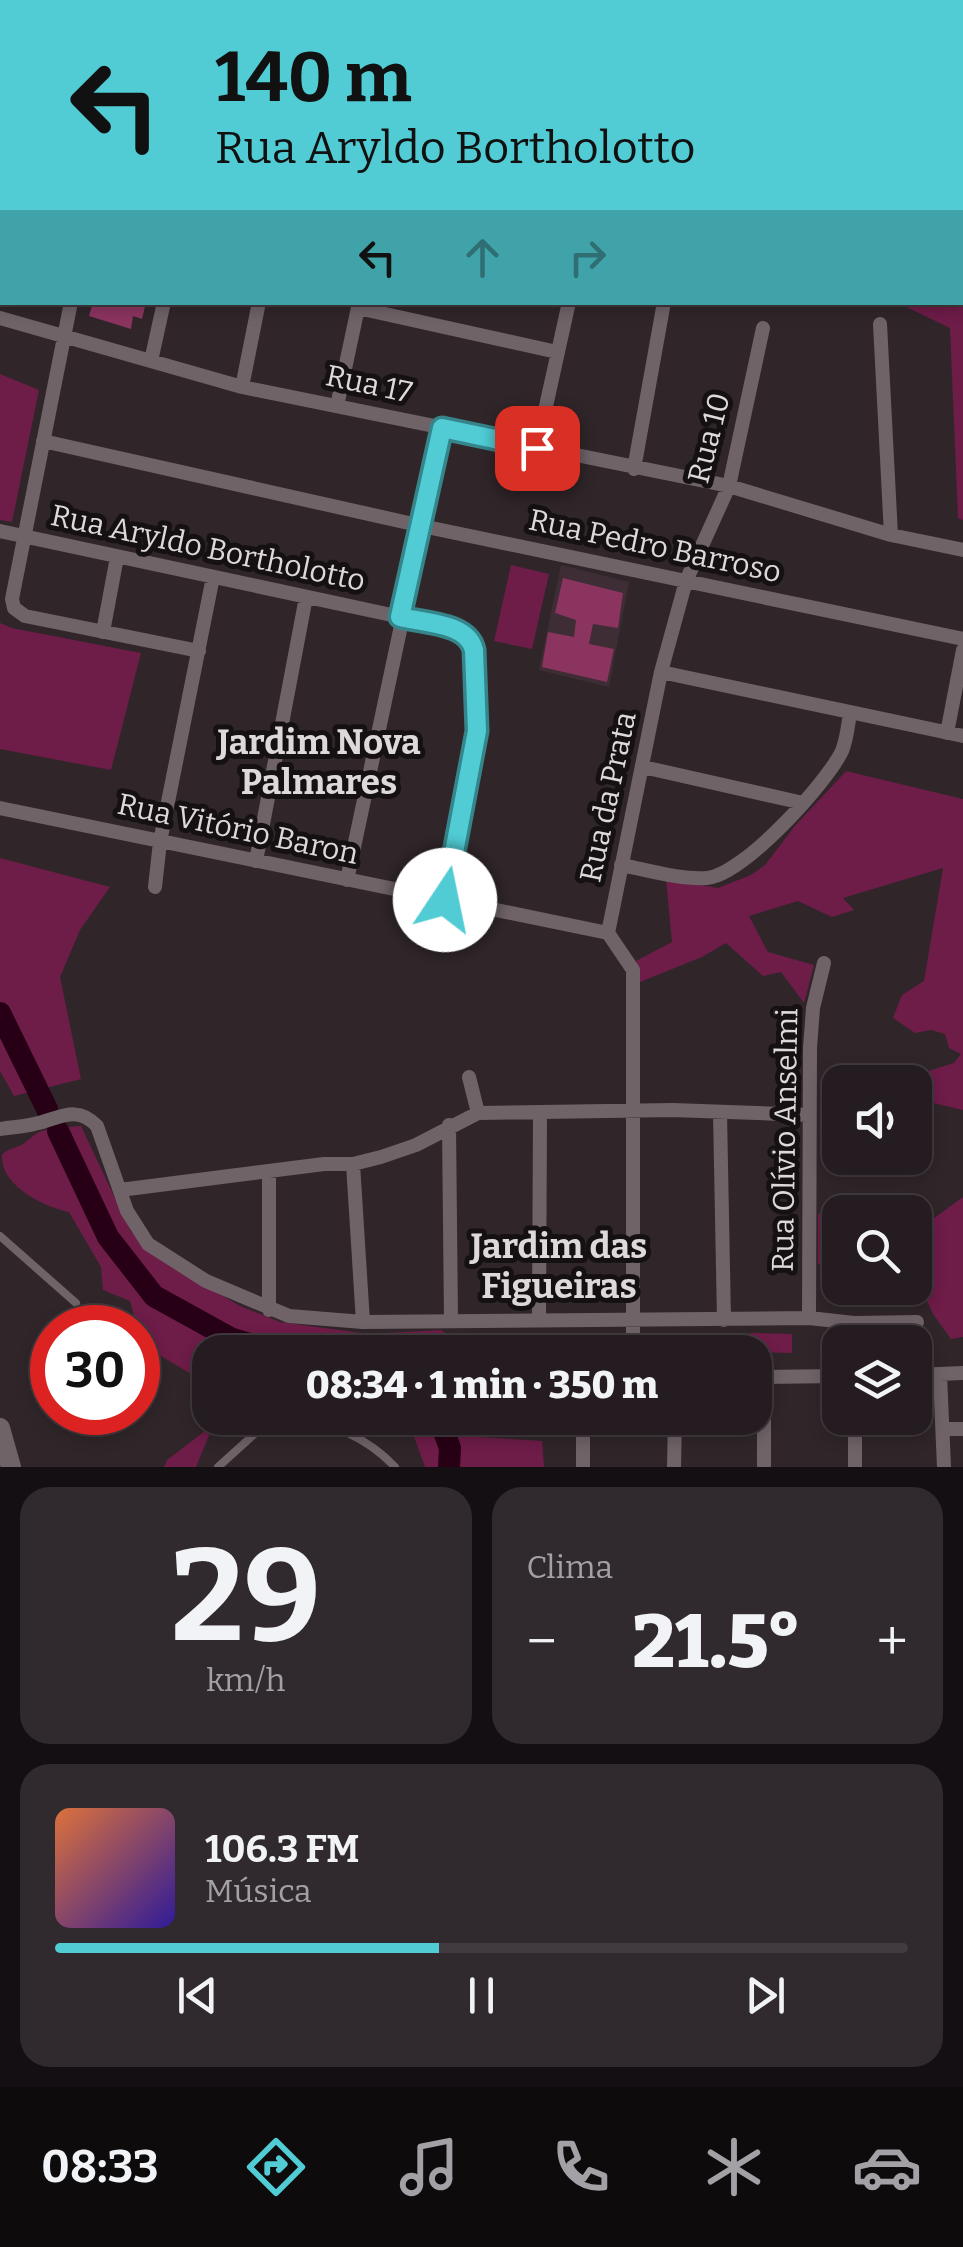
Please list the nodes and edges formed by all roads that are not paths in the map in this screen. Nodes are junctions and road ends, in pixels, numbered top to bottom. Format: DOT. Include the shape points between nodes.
graph roads {
  1 [pos="71,305"];
  2 [pos="163,305"];
  3 [pos="258,305"];
  4 [pos="358,305"];
  5 [pos="567,305"];
  6 [pos="663,305"];
  7 [pos="0,318"];
  8 [pos="880,324"];
  9 [pos="763,328"];
  10 [pos="64,336"];
  11 [pos="557,352"];
  12 [pos="151,362"];
  13 [pos="242,387"];
  14 [pos="337,406"];
  15 [pos="442,428"];
  16 [pos="43,441"];
  17 [pos="537,448"];
  18 [pos="634,469"];
  19 [pos="729,486"];
  20 [pos="422,526"];
  21 [pos="0,531"];
  22 [pos="891,535"];
  23 [pos="26,537"];
  24 [pos="963,550"];
  25 [pos="118,557"];
  26 [pos="213,576"];
  27 [pos="686,581"];
  28 [pos="306,597"];
  29 [pos="400,617"];
  30 [pos="103,632"];
  31 [pos="963,639"];
  32 [pos="199,650"];
  33 [pos="963,650"];
  34 [pos="661,672"];
  35 [pos="850,713"];
  36 [pos="947,733"];
  37 [pos="963,736"];
  38 [pos="643,767"];
  39 [pos="803,803"];
  40 [pos="0,808"];
  41 [pos="160,842"];
  42 [pos="256,860"];
  43 [pos="621,865"];
  44 [pos="347,880"];
  45 [pos="155,887"];
  46 [pos="445,900"];
  47 [pos="608,933"];
  48 [pos="824,963"];
  49 [pos="469,1077"];
  50 [pos="632,1111"];
  51 [pos="720,1112"];
  52 [pos="478,1113"];
  53 [pos="540,1114"];
  54 [pos="809,1115"];
  55 [pos="450,1125"];
  56 [pos="0,1129"];
  57 [pos="354,1164"];
  58 [pos="270,1170"];
  59 [pos="120,1190"];
  60 [pos="0,1236"];
  61 [pos="76,1303"];
  62 [pos="269,1310"];
  63 [pos="809,1318"];
  64 [pos="539,1319"];
  65 [pos="632,1319"];
  66 [pos="451,1320"];
  67 [pos="724,1320"];
  68 [pos="364,1322"];
  69 [pos="917,1322"];
  70 [pos="854,1323"];
  71 [pos="632,1335"];
  72 [pos="963,1372"];
  73 [pos="932,1375"];
  74 [pos="940,1375"];
  75 [pos="822,1376"];
  76 [pos="772,1377"];
  77 [pos="0,1428"];
  78 [pos="963,1428"];
  79 [pos="944,1429"];
  80 [pos="253,1435"];
  81 [pos="355,1435"];
  82 [pos="583,1435"];
  83 [pos="675,1435"];
  84 [pos="763,1435"];
  85 [pos="854,1435"];
  86 [pos="10,1467"];
  87 [pos="218,1467"];
  88 [pos="395,1467"];
  89 [pos="583,1467"];
  90 [pos="674,1467"];
  91 [pos="764,1467"];
  92 [pos="855,1467"];
  93 [pos="944,1467"];
  1 -- 10 [label="street"];
  2 -- 12 [label="street"];
  3 -- 13 [label="street"];
  4 -- 11 [label="street"];
  4 -- 14 [label="street"];
  5 -- 11 [label="street"];
  6 -- 18 [label="street"];
  7 -- 10 [label="street, Rua 17"];
  8 -- 22 [label="street"];
  9 -- 19 [label="street, Rua 10"];
  10 -- 12 [label="street, Rua 17"];
  10 -- 16 [label="street"];
  11 -- 17 [label="street"];
  12 -- 13 [label="street, Rua 17"];
  13 -- 14 [label="street, Rua 17"];
  14 -- 15 [label="street, Rua 17"];
  15 -- 17 [label="street, Rua 17"];
  15 -- 20 [label="street"];
  16 -- 20 [label="street, Rua Pedro Barroso"];
  16 -- 23 [label="street"];
  17 -- 18 [label="street, Rua 17"];
  18 -- 19 [label="street, Rua 17"];
  19 -- 22 [label="street, Rua 17"];
  19 -- 27 [label="street, Rua 10"];
  20 -- 27 [label="street, Rua Pedro Barroso"];
  20 -- 29 [label="street"];
  21 -- 23 [label="street, Rua Aryldo Bortholotto"];
  22 -- 24 [label="street, Rua 17"];
  23 -- 25 [label="street, Rua Aryldo Bortholotto"];
  23 -- 30 [label="street" via="14,608"];
  25 -- 26 [label="street, Rua Aryldo Bortholotto"];
  25 -- 30 [label="street"];
  26 -- 28 [label="street, Rua Aryldo Bortholotto"];
  26 -- 32 [label="street"];
  27 -- 31 [label="street, Rua Pedro Barroso"];
  27 -- 34 [label="street, Rua 10"];
  28 -- 29 [label="street, Rua Aryldo Bortholotto"];
  28 -- 42 [label="street"];
  29 -- 44 [label="street"];
  29 -- 46 [label="street, Rua Aryldo Bortholotto" via="463,632 474,650 477,731"];
  30 -- 32 [label="street"];
  32 -- 41 [label="street"];
  33 -- 36 [label="street"];
  34 -- 35 [label="street"];
  34 -- 38 [label="street, Rua da Prata"];
  35 -- 36 [label="street"];
  35 -- 39 [label="street" via="838,759"];
  36 -- 37 [label="street"];
  38 -- 39 [label="street"];
  38 -- 43 [label="street, Rua da Prata"];
  39 -- 43 [label="street" via="760,845 710,878"];
  40 -- 41 [label="street, Rua Vitório Baron"];
  41 -- 42 [label="street, Rua Vitório Baron"];
  41 -- 45 [label="street"];
  42 -- 44 [label="street, Rua Vitório Baron"];
  43 -- 47 [label="street, Rua da Prata"];
  44 -- 46 [label="street, Rua Vitório Baron"];
  46 -- 47 [label="street, Rua Vitório Baron"];
  47 -- 50 [label="street" via="633,970"];
  48 -- 54 [label="street, Rua Olívio Anselmi" via="813,1008"];
  49 -- 52 [label="street"];
  50 -- 51 [label="street"];
  50 -- 53 [label="street"];
  50 -- 65 [label="street"];
  51 -- 54 [label="street"];
  51 -- 67 [label="street"];
  52 -- 53 [label="street"];
  52 -- 55 [label="street"];
  53 -- 64 [label="street"];
  54 -- 63 [label="street, Rua Olívio Anselmi"];
  55 -- 57 [label="street" via="416,1145"];
  55 -- 66 [label="street"];
  56 -- 59 [label="street" via="82,1114 97,1126"];
  57 -- 58 [label="street"];
  57 -- 68 [label="street"];
  58 -- 59 [label="street"];
  58 -- 62 [label="street"];
  59 -- 62 [label="street" via="139,1232 158,1254"];
  60 -- 61 [label="lane"];
  62 -- 68 [label="street"];
  63 -- 67 [label="street"];
  63 -- 70 [label="street"];
  64 -- 65 [label="street"];
  64 -- 66 [label="street"];
  65 -- 67 [label="street"];
  65 -- 71 [label="street"];
  66 -- 68 [label="street"];
  69 -- 70 [label="street"];
  72 -- 74 [label="street"];
  73 -- 74 [label="street"];
  74 -- 79 [label="street"];
  75 -- 76 [label="street"];
  77 -- 86 [label="main road"];
  78 -- 79 [label="street"];
  79 -- 93 [label="street"];
  80 -- 87 [label="lane"];
  81 -- 88 [label="lane"];
  82 -- 89 [label="street"];
  83 -- 90 [label="street"];
  84 -- 91 [label="street"];
  85 -- 92 [label="street"];
}
